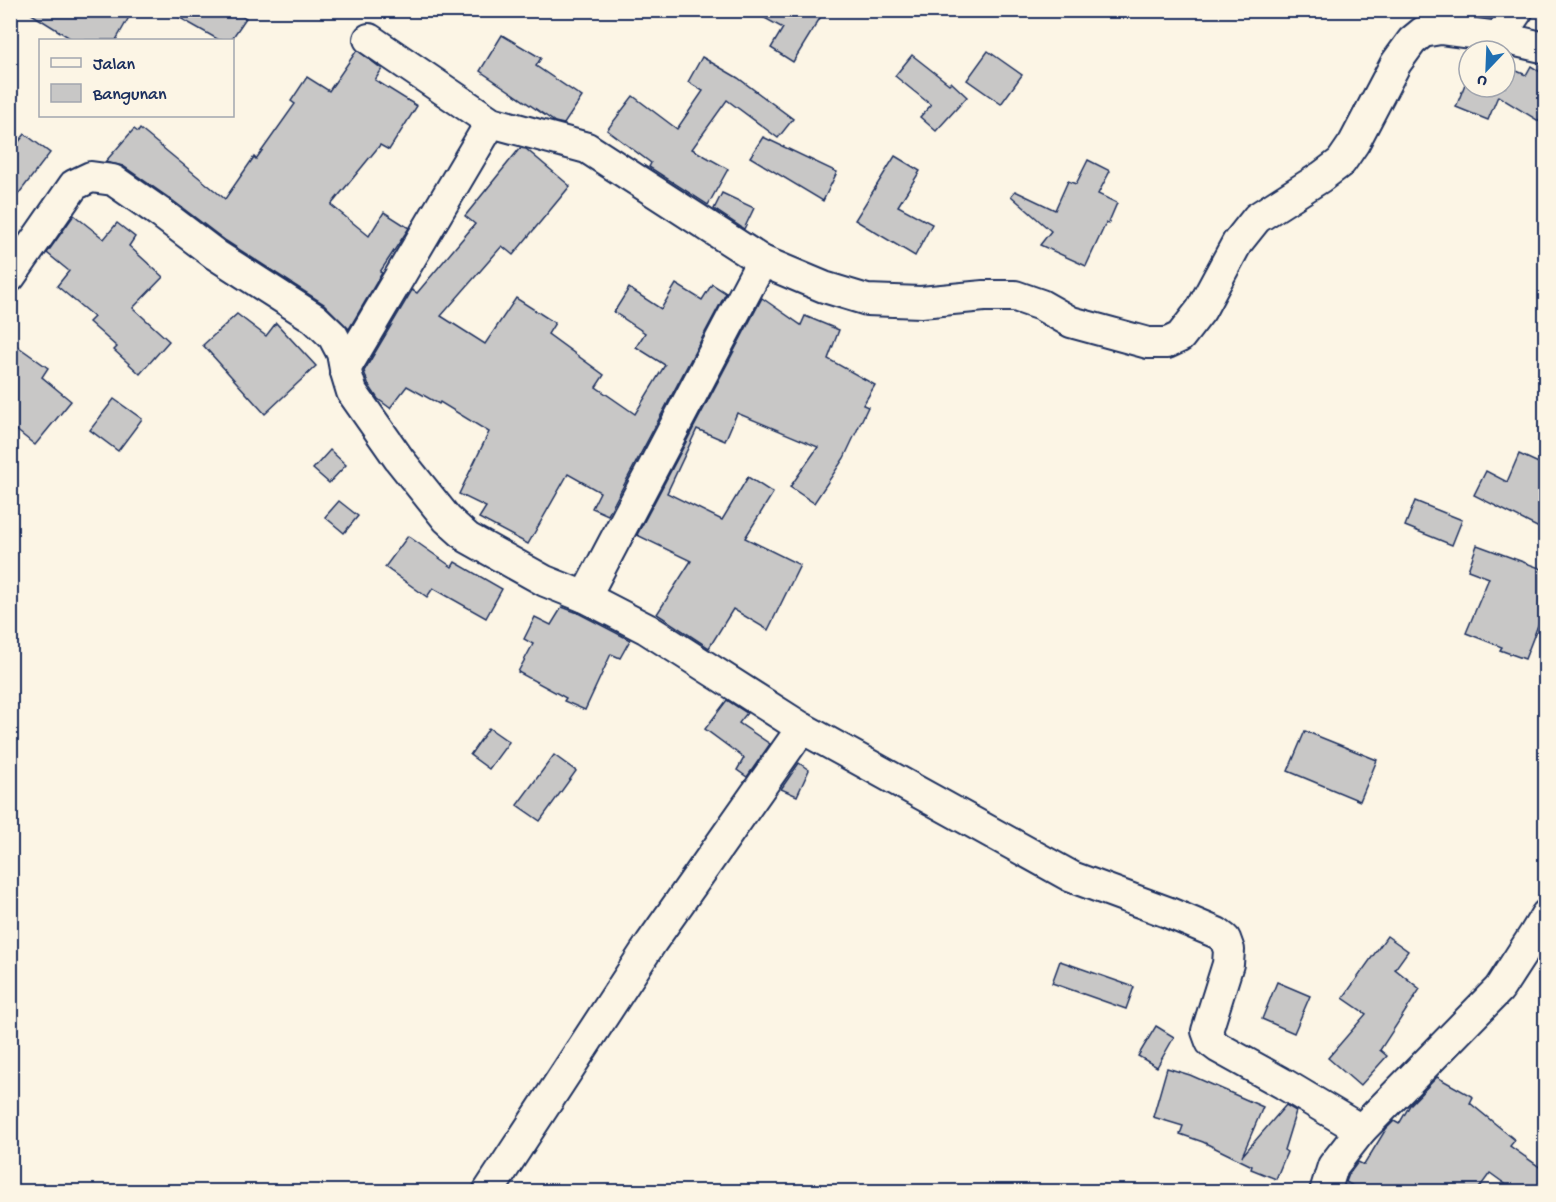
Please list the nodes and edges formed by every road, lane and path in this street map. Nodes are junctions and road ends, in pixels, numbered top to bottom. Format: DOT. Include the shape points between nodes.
graph roads {
  1 [pos="1518,10"];
  2 [pos="1499,37"];
  3 [pos="369,39"];
  4 [pos="1545,48"];
  5 [pos="491,122"];
  6 [pos="762,261"];
  7 [pos="10,277"];
  8 [pos="345,369"];
  9 [pos="585,597"];
  10 [pos="802,728"];
  11 [pos="1545,915"];
  12 [pos="1361,1130"];
  13 [pos="488,1191"];
  14 [pos="1325,1191"];
  1 -- 2 [label="street"];
  2 -- 4 [label="street"];
  2 -- 6 [label="street" via="1440,29 1423,32 1412,41 1341,162 1257,218 1237,243 1191,325 1180,338 1167,343 1148,344 1071,322 1015,296 921,302 867,300"];
  3 -- 5 [label="street"];
  5 -- 6 [label="street" via="587,148"];
  5 -- 8 [label="street"];
  6 -- 9 [label="street"];
  7 -- 8 [label="street" via="74,185 91,177 113,180 216,255 314,318 333,336"];
  8 -- 9 [label="street" via="352,392 447,519 468,538 545,581"];
  9 -- 10 [label="street" via="647,629"];
  10 -- 12 [label="street" via="1072,877 1167,912 1225,939 1228,964 1207,1031 1211,1041"];
  10 -- 13 [label="street" via="651,943"];
  11 -- 12 [label="street" via="1499,989"];
  12 -- 14 [label="street" via="1333,1166"];
}
